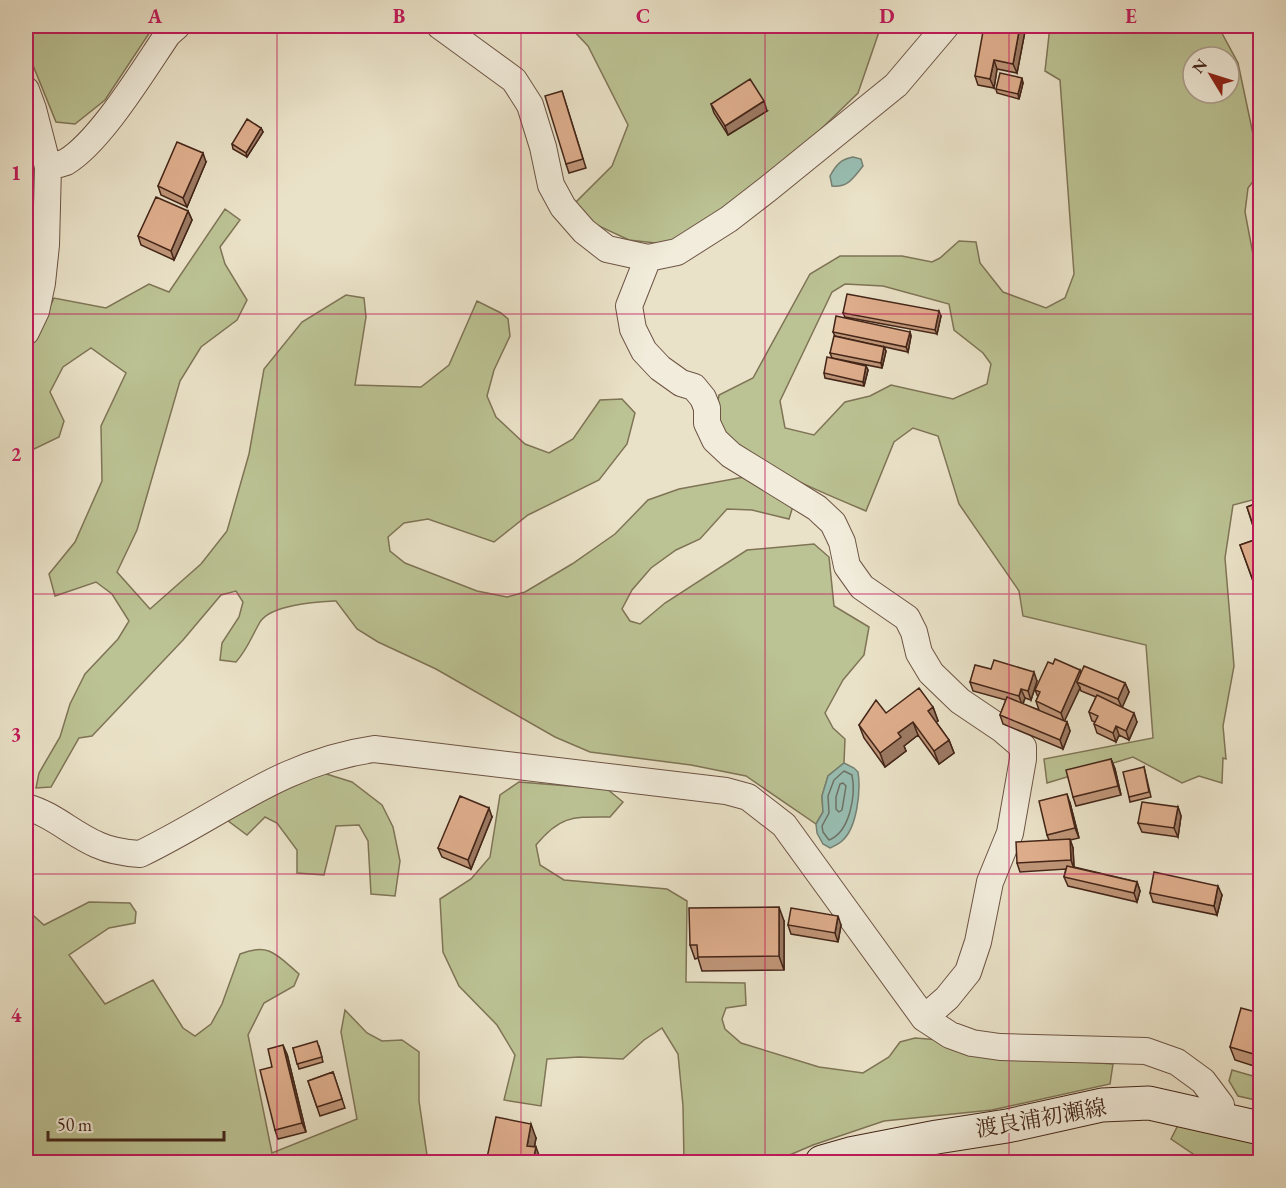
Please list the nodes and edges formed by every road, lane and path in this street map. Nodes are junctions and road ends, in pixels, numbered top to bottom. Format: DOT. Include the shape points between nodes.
graph roads {
  1 [pos="177,26"];
  2 [pos="440,26"];
  3 [pos="946,26"];
  4 [pos="26,90"];
  5 [pos="48,166"];
  6 [pos="648,258"];
  7 [pos="26,332"];
  8 [pos="26,807"];
  9 [pos="924,1018"];
  10 [pos="1217,1118"];
  11 [pos="1260,1128"];
  12 [pos="822,1162"];
  1 -- 5 [label="street" via="82,150 64,163"];
  2 -- 6 [label="street" via="514,80 530,105 551,185 562,207 608,249"];
  3 -- 6 [label="street" via="896,85 769,188 677,252"];
  4 -- 5 [label="street"];
  5 -- 7 [label="street" via="42,283"];
  6 -- 9 [label="street" via="629,306 633,329 644,351 660,368 694,387 703,398 706,423 715,441 834,523 847,566 862,587 907,618 931,673 960,701 1023,747 1010,833 990,882 968,972"];
  8 -- 9 [label="street" via="97,845 140,854 280,777 345,753 374,749 726,790 748,796 784,825"];
  9 -- 10 [label="street" via="950,1035 972,1043 1146,1051 1177,1062 1203,1081 1221,1104"];
  10 -- 11 [label="main road, 渡良浦初瀬線"];
  10 -- 12 [label="main road, 渡良浦初瀬線" via="1149,1103 1102,1105"];
}
